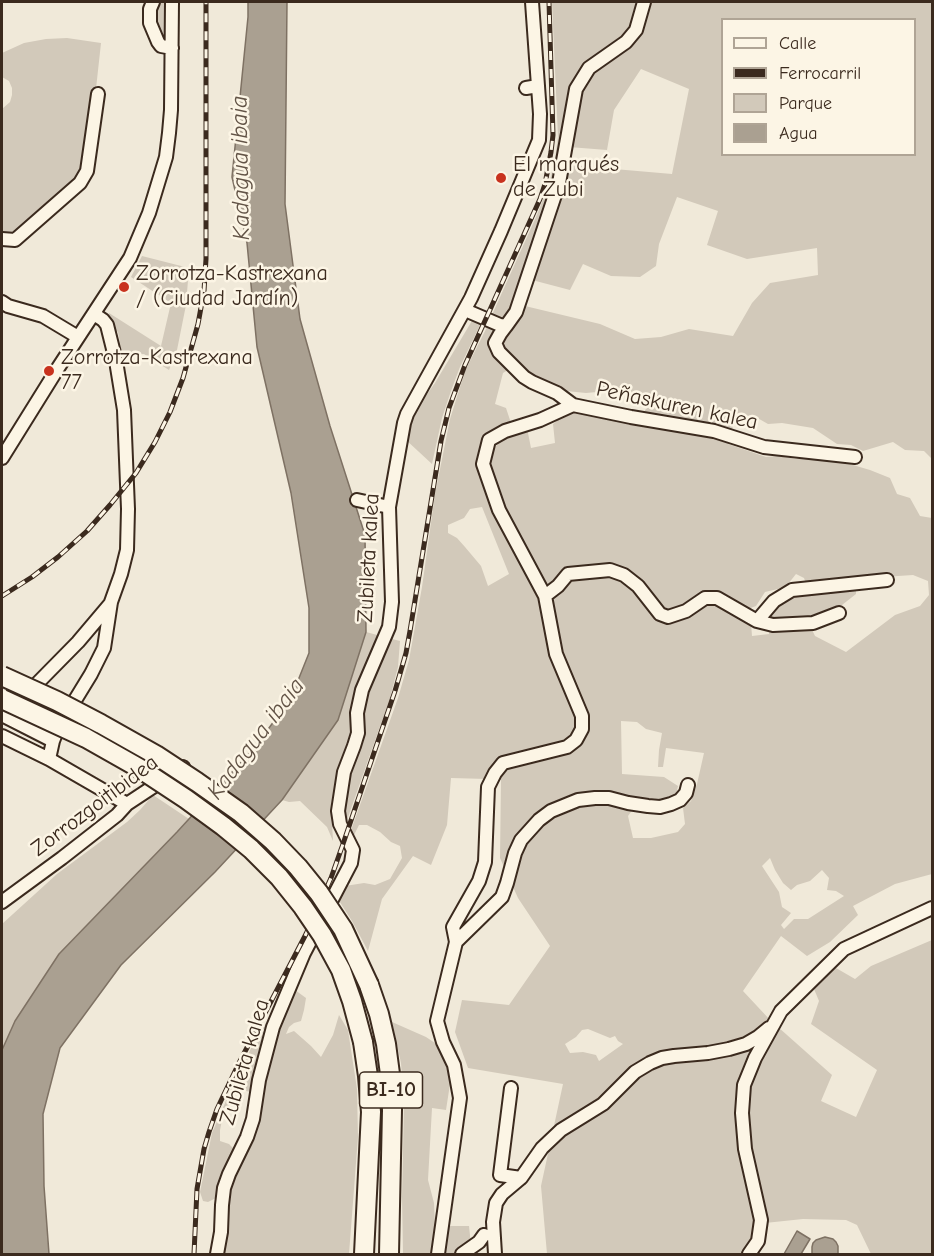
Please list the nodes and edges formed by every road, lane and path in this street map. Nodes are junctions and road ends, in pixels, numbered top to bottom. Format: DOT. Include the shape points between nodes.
graph roads {
  1 [pos="153,2"];
  2 [pos="172,2"];
  3 [pos="532,2"];
  4 [pos="644,2"];
  5 [pos="172,48"];
  6 [pos="98,94"];
  7 [pos="2,239"];
  8 [pos="2,302"];
  9 [pos="465,310"];
  10 [pos="94,314"];
  11 [pos="506,326"];
  12 [pos="78,337"];
  13 [pos="573,405"];
  14 [pos="855,457"];
  15 [pos="2,458"];
  16 [pos="357,500"];
  17 [pos="389,507"];
  18 [pos="887,580"];
  19 [pos="545,596"];
  20 [pos="111,602"];
  21 [pos="839,613"];
  22 [pos="757,621"];
  23 [pos="2,676"];
  24 [pos="8,702"];
  25 [pos="2,715"];
  26 [pos="2,736"];
  27 [pos="53,741"];
  28 [pos="50,759"];
  29 [pos="186,766"];
  30 [pos="688,785"];
  31 [pos="127,804"];
  32 [pos="2,902"];
  33 [pos="933,908"];
  34 [pos="456,942"];
  35 [pos="774,1024"];
  36 [pos="511,1088"];
  37 [pos="521,1178"];
  38 [pos="484,1235"];
  39 [pos="217,1254"];
  40 [pos="364,1254"];
  41 [pos="389,1254"];
  42 [pos="438,1254"];
  43 [pos="462,1254"];
  44 [pos="495,1254"];
  45 [pos="749,1254"];
  1 -- 5 [label="street" via="150,23 161,46"];
  2 -- 5 [label="street"];
  3 -- 9 [label="street, Zubileta kalea" via="532,87 540,114 539,140"];
  4 -- 11 [label="street" via="636,30 626,42 589,68 576,89 559,183 516,312"];
  5 -- 10 [label="street" via="166,157 130,258"];
  6 -- 7 [label="street" via="87,171 80,183 15,240"];
  8 -- 12 [label="street" via="43,316"];
  9 -- 11 [label="street"];
  9 -- 17 [label="street, Zubileta kalea" via="407,414"];
  10 -- 12 [label="street"];
  10 -- 20 [label="street" via="107,325 124,410 127,550"];
  11 -- 13 [label="street" via="495,343 499,352 532,382"];
  12 -- 15 [label="street"];
  13 -- 14 [label="street, Peñaskuren kalea" via="714,431 764,447"];
  13 -- 19 [label="street, Peñaskuren kalea" via="489,440 483,464 499,510"];
  16 -- 17 [label="street"];
  17 -- 39 [label="street, Zubileta kalea" via="390,627 362,690 358,733 344,772 339,811 340,824 353,850 351,862 304,953 273,1027 253,1119 224,1188"];
  18 -- 22 [label="street" via="792,590 774,601"];
  19 -- 22 [label="street" via="568,574 610,570 638,586 660,615 668,617 705,598 717,598"];
  19 -- 34 [label="street, Peñaskuren kalea" via="556,654 582,716 582,729 567,747 504,763 495,773 488,787 485,862 479,881 453,927"];
  20 -- 24 [label="street" via="78,642"];
  20 -- 27 [label="street" via="104,648"];
  21 -- 22 [label="street" via="813,623 773,625"];
  23 -- 41 [label="highway, BI-10, bridge" via="101,724 196,782 273,841 319,893 343,929 369,985 383,1034 392,1110"];
  24 -- 25 [label="street"];
  24 -- 40 [label="highway, BI-10, bridge" via="139,768 223,826 279,877 322,935 352,1000 368,1076 371,1112"];
  25 -- 27 [label="street"];
  26 -- 28 [label="street"];
  27 -- 28 [label="street"];
  28 -- 31 [label="street"];
  29 -- 31 [label="street, Zorrozgoitibidea"];
  30 -- 34 [label="street" via="680,800 660,807 595,798 551,811 521,840 501,897"];
  31 -- 32 [label="street, Zorrozgoitibidea"];
  33 -- 35 [label="street" via="844,949 781,1011"];
  34 -- 42 [label="street" via="436,1021 454,1065 460,1098"];
  35 -- 37 [label="street" via="746,1044 662,1058 635,1072 603,1104 561,1130 542,1148"];
  35 -- 45 [label="street" via="744,1085 745,1149 761,1220 758,1242"];
  36 -- 37 [label="street" via="500,1175"];
  37 -- 44 [label="street" via="496,1203"];
  38 -- 43 [label="street"];
}
